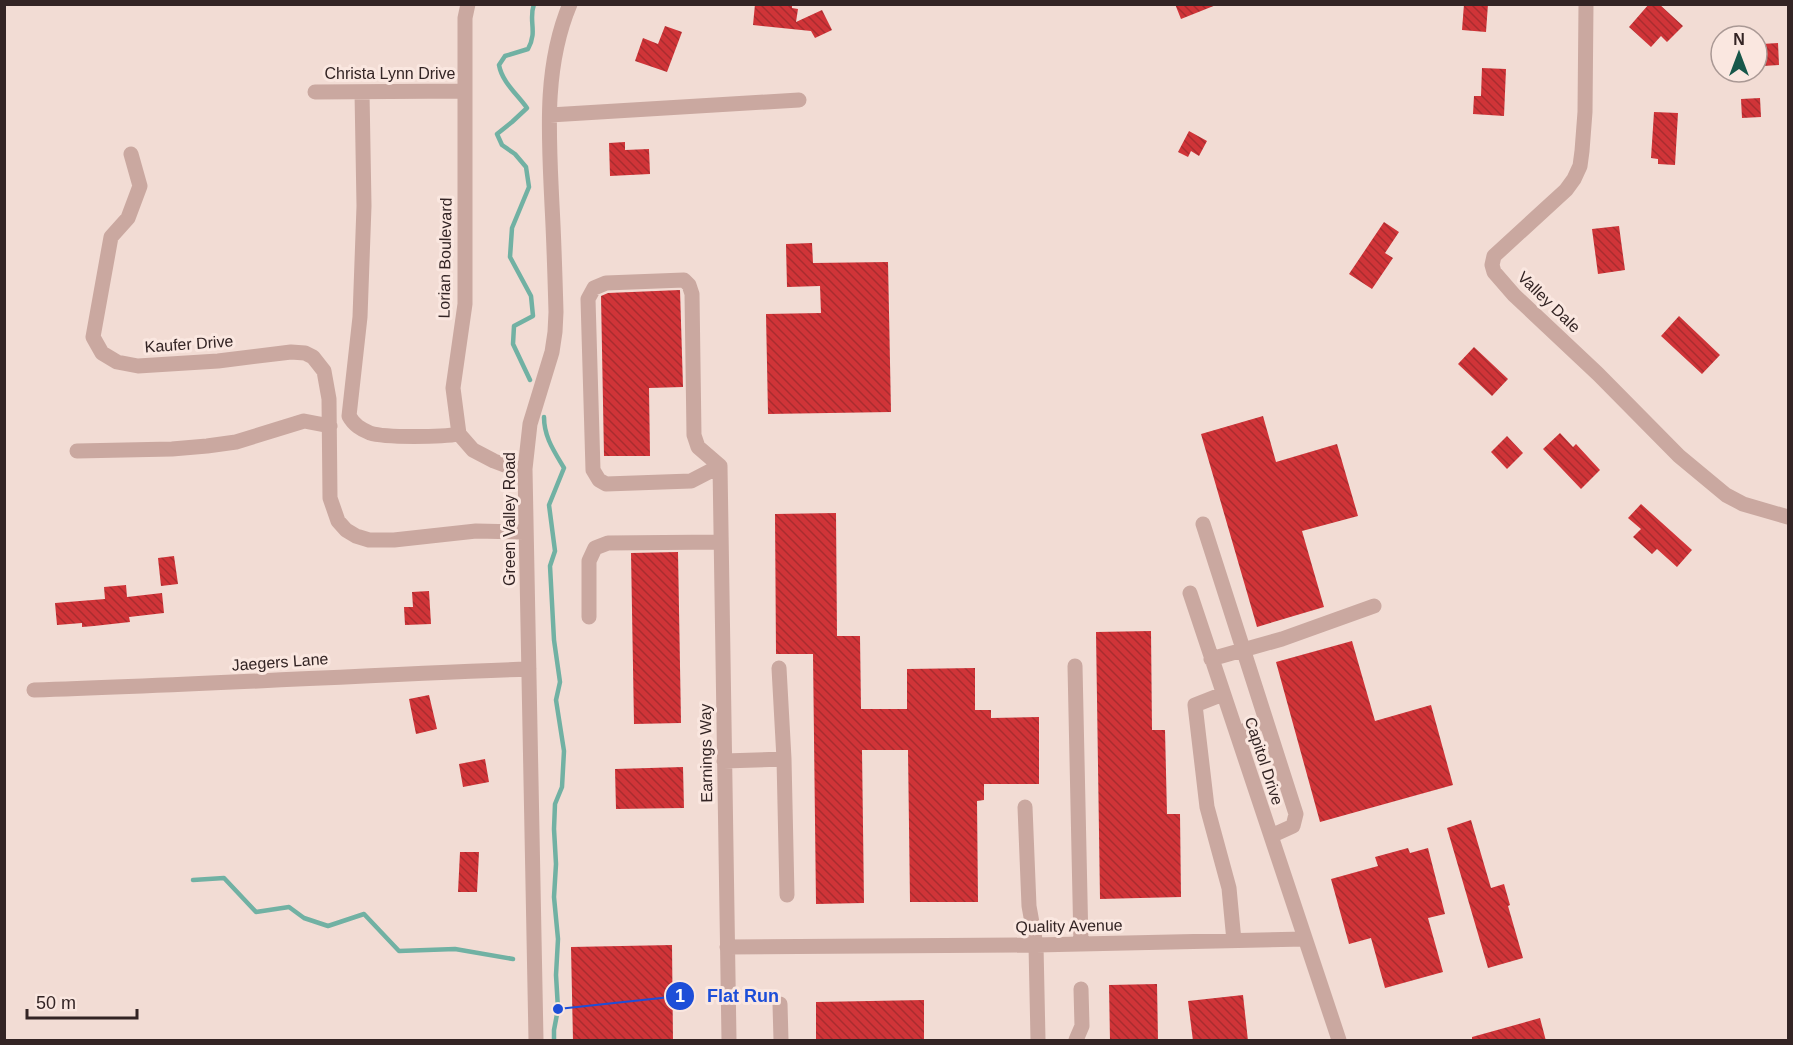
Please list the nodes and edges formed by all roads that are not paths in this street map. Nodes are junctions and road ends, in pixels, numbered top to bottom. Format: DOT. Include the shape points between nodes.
graph roads {
  1 [pos="468,4"];
  2 [pos="570,4"];
  3 [pos="1586,4"];
  4 [pos="465,91"];
  5 [pos="315,92"];
  6 [pos="362,92"];
  7 [pos="800,100"];
  8 [pos="550,115"];
  9 [pos="131,154"];
  10 [pos="330,426"];
  11 [pos="459,434"];
  12 [pos="77,451"];
  13 [pos="720,466"];
  14 [pos="525,468"];
  15 [pos="1788,516"];
  16 [pos="1203,524"];
  17 [pos="525,532"];
  18 [pos="721,542"];
  19 [pos="1190,593"];
  20 [pos="1374,606"];
  21 [pos="589,617"];
  22 [pos="1243,649"];
  23 [pos="1212,659"];
  24 [pos="1075,666"];
  25 [pos="779,668"];
  26 [pos="529,669"];
  27 [pos="34,690"];
  28 [pos="1223,694"];
  29 [pos="1266,721"];
  30 [pos="1236,734"];
  31 [pos="784,759"];
  32 [pos="724,761"];
  33 [pos="1025,807"];
  34 [pos="1270,836"];
  35 [pos="787,895"];
  36 [pos="1305,939"];
  37 [pos="1234,941"];
  38 [pos="1081,944"];
  39 [pos="1036,945"];
  40 [pos="727,947"];
  41 [pos="1081,989"];
  42 [pos="780,1004"];
  43 [pos="536,1041"];
  44 [pos="729,1041"];
  45 [pos="781,1041"];
  46 [pos="1038,1041"];
  47 [pos="1076,1041"];
  48 [pos="1339,1041"];
  1 -- 4 [label="street, Lorian Boulevard"];
  2 -- 8 [label="street, Green Valley Road" via="557,42"];
  3 -- 15 [label="street, Valley Dale" via="1580,166 1566,190 1494,256 1494,272 1710,482 1743,504"];
  4 -- 6 [label="street, Christa Lynn Drive"];
  4 -- 11 [label="street, Lorian Boulevard" via="465,304 453,387"];
  5 -- 6 [label="street, Christa Lynn Drive"];
  6 -- 11 [label="street" via="364,206 360,317 349,416 354,425 372,434"];
  7 -- 8 [label="street"];
  8 -- 14 [label="street, Green Valley Road" via="555,332 530,424"];
  9 -- 10 [label="street, Kaufer Drive" via="140,186 128,218 111,237 93,337 102,353 117,362 138,366 305,353 324,371"];
  10 -- 12 [label="street" via="304,421 236,442 207,446"];
  10 -- 17 [label="street, Kaufer Drive" via="332,510 338,521 356,536 394,540 476,531"];
  11 -- 14 [label="street" via="473,450 513,468"];
  13 -- 13 [label="street" via="691,481 606,484 599,480 593,470 588,299 594,288 606,283 684,280 689,285 694,435 698,447"];
  13 -- 18 [label="street, Earnings Way"];
  14 -- 17 [label="street, Green Valley Road"];
  16 -- 22 [label="street"];
  17 -- 26 [label="street, Green Valley Road"];
  18 -- 21 [label="street" via="608,543 595,548 589,561"];
  18 -- 32 [label="street, Earnings Way"];
  19 -- 23 [label="street, Capitol Drive"];
  20 -- 22 [label="street"];
  22 -- 23 [label="street"];
  22 -- 29 [label="street"];
  23 -- 28 [label="street, Capitol Drive"];
  24 -- 38 [label="street"];
  25 -- 31 [label="street"];
  26 -- 27 [label="street, Jaegers Lane"];
  26 -- 43 [label="street, Green Valley Road"];
  28 -- 30 [label="street, Capitol Drive"];
  28 -- 37 [label="street" via="1195,705 1207,807 1229,888"];
  29 -- 30 [label="street"];
  29 -- 34 [label="street" via="1296,814 1293,826"];
  30 -- 34 [label="street, Capitol Drive"];
  31 -- 32 [label="street"];
  31 -- 35 [label="street"];
  32 -- 40 [label="street, Earnings Way"];
  33 -- 39 [label="street" via="1029,906"];
  34 -- 36 [label="street, Capitol Drive"];
  36 -- 37 [label="street, Quality Avenue"];
  36 -- 48 [label="street"];
  37 -- 38 [label="street, Quality Avenue"];
  38 -- 39 [label="street, Quality Avenue"];
  39 -- 40 [label="street, Quality Avenue"];
  39 -- 46 [label="street"];
  40 -- 44 [label="street, Earnings Way"];
  41 -- 47 [label="street" via="1082,1026"];
  42 -- 45 [label="street"];
}
